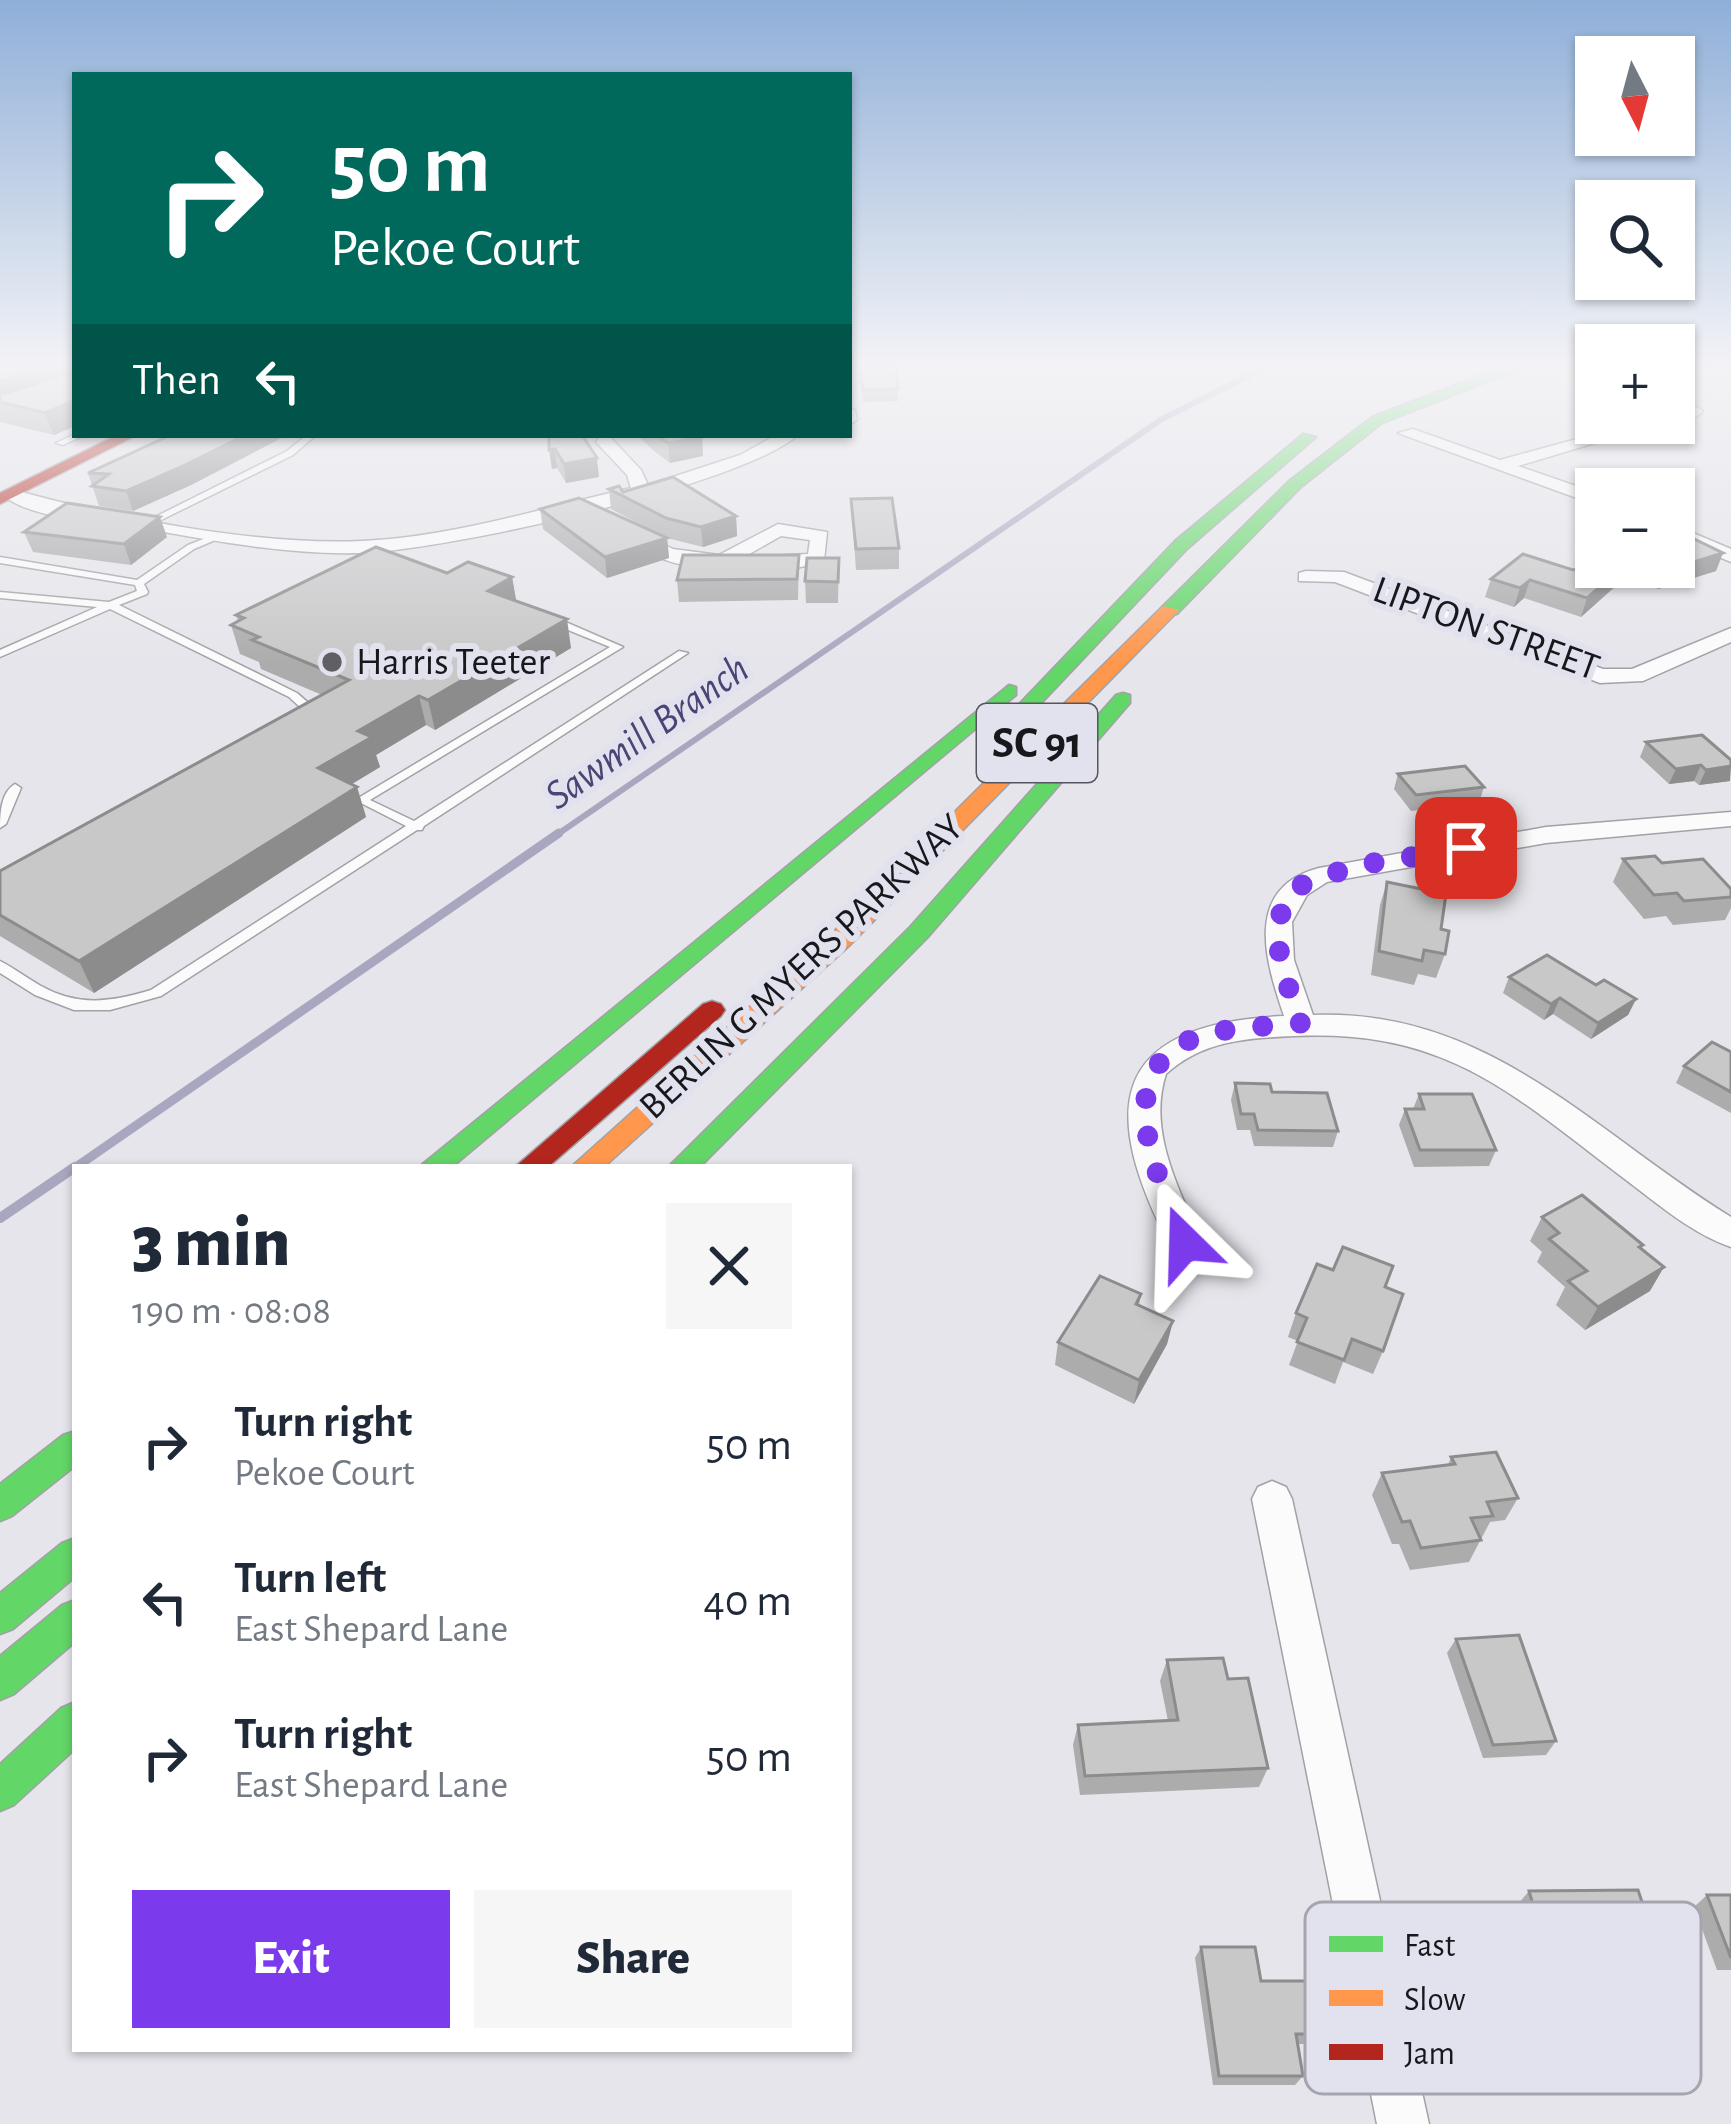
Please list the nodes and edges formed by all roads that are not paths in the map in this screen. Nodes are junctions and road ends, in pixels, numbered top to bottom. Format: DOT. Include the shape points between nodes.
graph roads {
  1 [pos="63,466"];
  2 [pos="263,466"];
  3 [pos="627,466"];
  4 [pos="728,466"];
  5 [pos="1269,466"];
  6 [pos="1318,466"];
  7 [pos="1504,466"];
  8 [pos="640,489"];
  9 [pos="1575,491"];
  10 [pos="3,494"];
  11 [pos="579,502"];
  12 [pos="148,523"];
  13 [pos="1247,534"];
  14 [pos="222,535"];
  15 [pos="1695,540"];
  16 [pos="1731,556"];
  17 [pos="0,560"];
  18 [pos="725,560"];
  19 [pos="1306,577"];
  20 [pos="139,583"];
  21 [pos="1138,586"];
  22 [pos="4,602"];
  23 [pos="110,605"];
  24 [pos="549,619"];
  25 [pos="1731,634"];
  26 [pos="683,653"];
  27 [pos="0,654"];
  28 [pos="282,736"];
  29 [pos="969,769"];
  30 [pos="15,788"];
  31 [pos="1731,820"];
  32 [pos="0,824"];
  33 [pos="418,827"];
  34 [pos="0,966"];
  35 [pos="7,980"];
  36 [pos="730,995"];
  37 [pos="1301,1023"];
  38 [pos="437,1164"];
  39 [pos="533,1164"];
  40 [pos="588,1164"];
  41 [pos="685,1164"];
  42 [pos="1731,1234"];
  43 [pos="1185,1243"];
  44 [pos="72,1448"];
  45 [pos="1272,1499"];
  46 [pos="0,1505"];
  47 [pos="72,1557"];
  48 [pos="0,1616"];
  49 [pos="72,1621"];
  50 [pos="0,1681"];
  51 [pos="72,1725"];
  52 [pos="0,1791"];
  53 [pos="1356,1902"];
  54 [pos="1397,2094"];
  55 [pos="1403,2124"];
  1 -- 10 [label="main road"];
  2 -- 12 [label="lane"];
  3 -- 8 [label="street"];
  4 -- 8 [label="street"];
  5 -- 21 [label="main road, BERLIN G MYERS PARKWAY / SC 91"];
  6 -- 13 [label="main road, BERLIN G MYERS PARKWAY / SC 91"];
  7 -- 9 [label="street"];
  8 -- 11 [label="street"];
  10 -- 12 [label="street"];
  11 -- 14 [label="street" via="430,539 360,547"];
  11 -- 18 [label="street" via="665,554"];
  12 -- 14 [label="street"];
  13 -- 40 [label="main road, BERLIN G MYERS PARKWAY / SC 91" via="840,940"];
  13 -- 41 [label="main road" via="1135,685 919,932"];
  14 -- 20 [label="lane"];
  15 -- 16 [label="street"];
  17 -- 20 [label="lane"];
  19 -- 25 [label="street, LIPTON STREET" via="1337,575 1600,676 1635,676"];
  20 -- 23 [label="lane" via="143,592"];
  21 -- 29 [label="main road, BERLIN G MYERS PARKWAY / SC 91"];
  21 -- 38 [label="main road"];
  22 -- 23 [label="lane"];
  23 -- 27 [label="lane"];
  23 -- 28 [label="lane" via="293,695 308,715"];
  24 -- 33 [label="lane" via="618,646 361,800"];
  26 -- 33 [label="lane"];
  30 -- 32 [label="lane"];
  31 -- 37 [label="street" via="1546,835 1319,876 1294,888 1276,925"];
  33 -- 35 [label="lane" via="155,993 88,1010"];
  34 -- 35 [label="lane"];
  36 -- 39 [label="main road, BERLIN G MYERS PARKWAY"];
  37 -- 42 [label="street" via="1416,1035 1477,1054"];
  37 -- 43 [label="street" via="1202,1036 1153,1069 1144,1106 1151,1147"];
  44 -- 46 [label="main road"];
  45 -- 53 [label="street"];
  47 -- 48 [label="main road"];
  49 -- 50 [label="main road"];
  51 -- 52 [label="main road"];
  54 -- 55 [label="street"];
}
